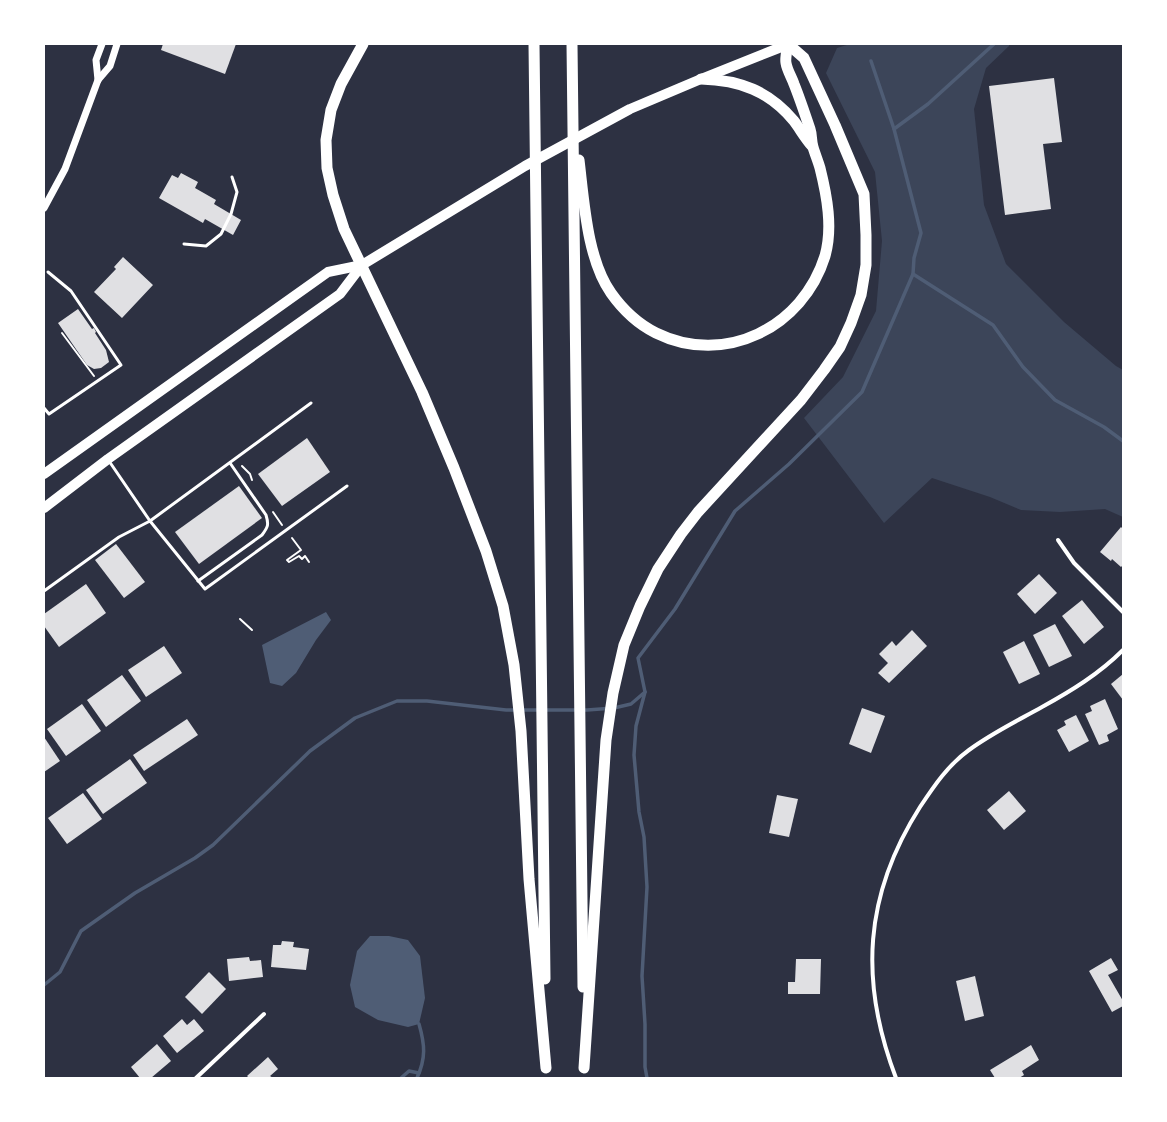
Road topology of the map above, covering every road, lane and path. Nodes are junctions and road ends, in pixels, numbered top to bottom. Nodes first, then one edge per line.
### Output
1 (102, 44) edge
2 (118, 44) edge
3 (363, 44) edge
4 (534, 44) edge
5 (572, 44) edge
6 (788, 44) edge
7 (701, 79) junction
8 (98, 80) junction
9 (572, 115) junction
10 (812, 146) junction
11 (232, 177) dead end
12 (44, 208) edge
13 (184, 244) dead end
14 (362, 265) junction
15 (48, 272) dead end
16 (62, 332) dead end
17 (95, 377) dead end
18 (311, 403) dead end
19 (44, 408) edge
20 (108, 459) junction
21 (230, 464) junction
22 (44, 474) edge
23 (347, 486) dead end
24 (44, 508) edge
25 (150, 521) junction
26 (292, 538) dead end
27 (1058, 540) dead end
28 (301, 550) junction
29 (305, 556) junction
30 (309, 562) dead end
31 (198, 581) junction
32 (44, 591) edge
33 (1123, 612) edge
34 (240, 619) dead end
35 (252, 630) dead end
36 (1123, 650) edge
37 (264, 1014) dead end
38 (546, 1073) edge
39 (584, 1073) edge
40 (196, 1078) edge
41 (896, 1078) edge

1 - 8 street
2 - 8 street
3 - 14 highway
4 - 38 highway
5 - 9 highway
6 - 7 main road
6 - 10 highway
6 - 39 highway
7 - 10 highway
7 - 14 main road
8 - 12 street
9 - 10 highway
9 - 39 highway
11 - 13 lane
14 - 20 main road
14 - 22 main road
14 - 38 highway
15 - 19 lane
16 - 17 path
18 - 21 lane
20 - 24 main road
20 - 25 lane
21 - 25 lane
21 - 31 lane
23 - 31 lane
25 - 31 lane
25 - 32 lane
26 - 28 path
27 - 33 street
28 - 29 path
28 - 29 path
29 - 30 path
34 - 35 path
36 - 41 street
37 - 40 street

